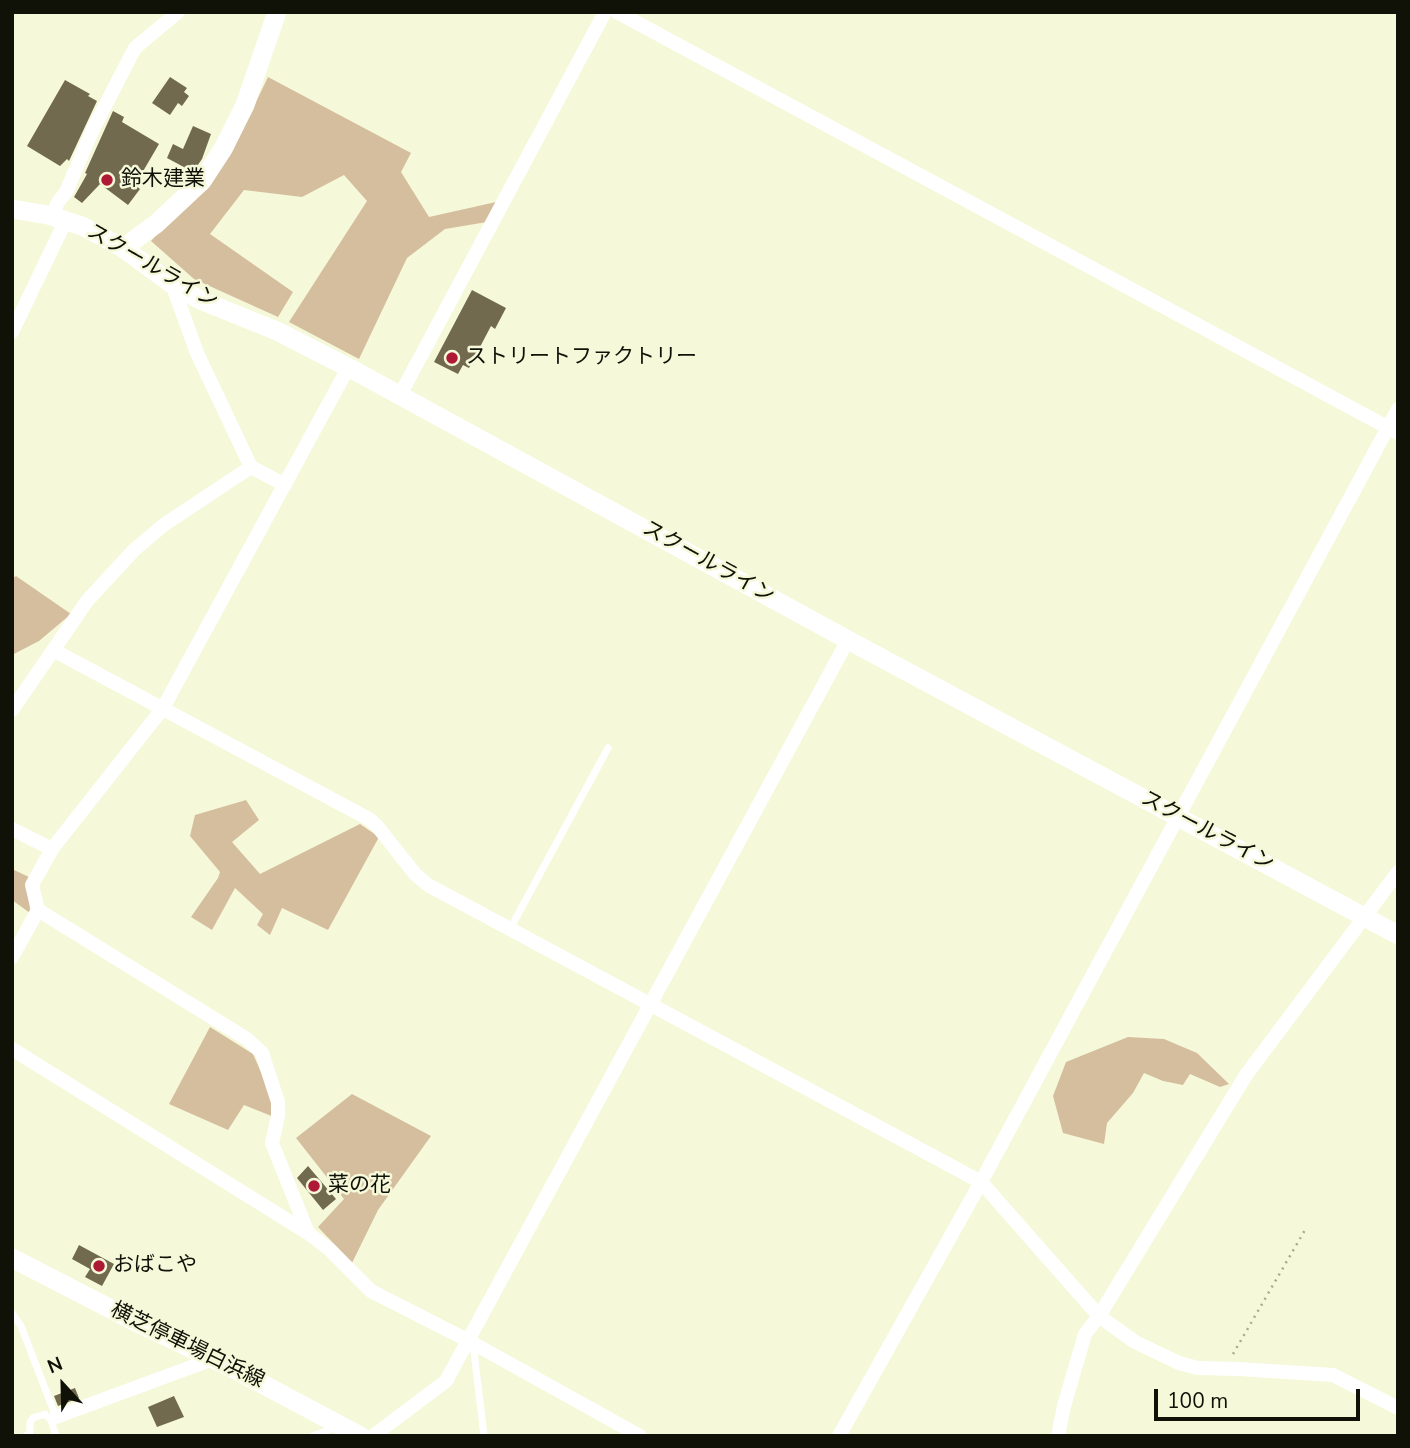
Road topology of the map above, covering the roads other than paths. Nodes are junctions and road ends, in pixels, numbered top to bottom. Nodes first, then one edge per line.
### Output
1 (178, 12) edge
2 (277, 12) edge
3 (605, 12) edge
4 (617, 12) edge
5 (12, 209) edge
6 (59, 218) junction
7 (123, 248) junction
8 (172, 284) junction
9 (12, 332) edge
10 (348, 368) junction
11 (400, 395) junction
12 (1398, 409) edge
13 (1393, 430) edge
14 (251, 467) junction
15 (285, 485) junction
16 (848, 640) junction
17 (53, 650) junction
18 (163, 708) junction
19 (12, 710) edge
20 (608, 748) dead end
21 (1178, 817) junction
22 (12, 829) edge
23 (52, 849) junction
24 (1398, 872) edge
25 (38, 911) junction
26 (1363, 916) junction
27 (510, 930) junction
28 (1398, 935) edge
29 (12, 957) edge
30 (649, 1004) junction
31 (12, 1049) edge
32 (981, 1182) junction
33 (308, 1233) junction
34 (12, 1258) edge
35 (12, 1313) edge
36 (1099, 1315) junction
37 (471, 1342) junction
38 (213, 1359) junction
39 (1398, 1408) edge
40 (54, 1419) junction
41 (342, 1424) junction
42 (26, 1436) edge
43 (56, 1436) edge
44 (313, 1436) edge
45 (360, 1436) edge
46 (373, 1436) edge
47 (484, 1436) edge
48 (640, 1436) edge
49 (839, 1436) edge
50 (1058, 1436) edge

1 - 6 street
2 - 7 street
3 - 11 street
4 - 13 street
5 - 6 street, スクールライン
6 - 7 street, スクールライン
6 - 9 street
7 - 8 street, スクールライン
8 - 10 street, スクールライン
8 - 14 street
10 - 11 street, スクールライン
10 - 15 street
11 - 16 street, スクールライン
12 - 13 street
13 - 21 street
14 - 15 street
14 - 17 street
15 - 18 street
16 - 21 street, スクールライン
16 - 30 street
17 - 18 street
17 - 19 street
18 - 23 street
18 - 27 street
20 - 27 lane
21 - 26 street, スクールライン
21 - 32 street
22 - 23 street
23 - 25 street
24 - 26 street
25 - 29 street
25 - 33 street
26 - 28 street, スクールライン
26 - 36 street
27 - 30 street
30 - 32 street
30 - 37 street
31 - 33 street
32 - 36 street
32 - 49 street
33 - 37 street
34 - 38 street, 横芝停車場白浜線
35 - 40 lane
36 - 39 street
36 - 50 street
37 - 46 street
37 - 47 lane
37 - 48 street
38 - 40 street
38 - 41 street, 横芝停車場白浜線
40 - 42 lane
40 - 43 lane
41 - 44 lane
41 - 45 street, 横芝停車場白浜線

